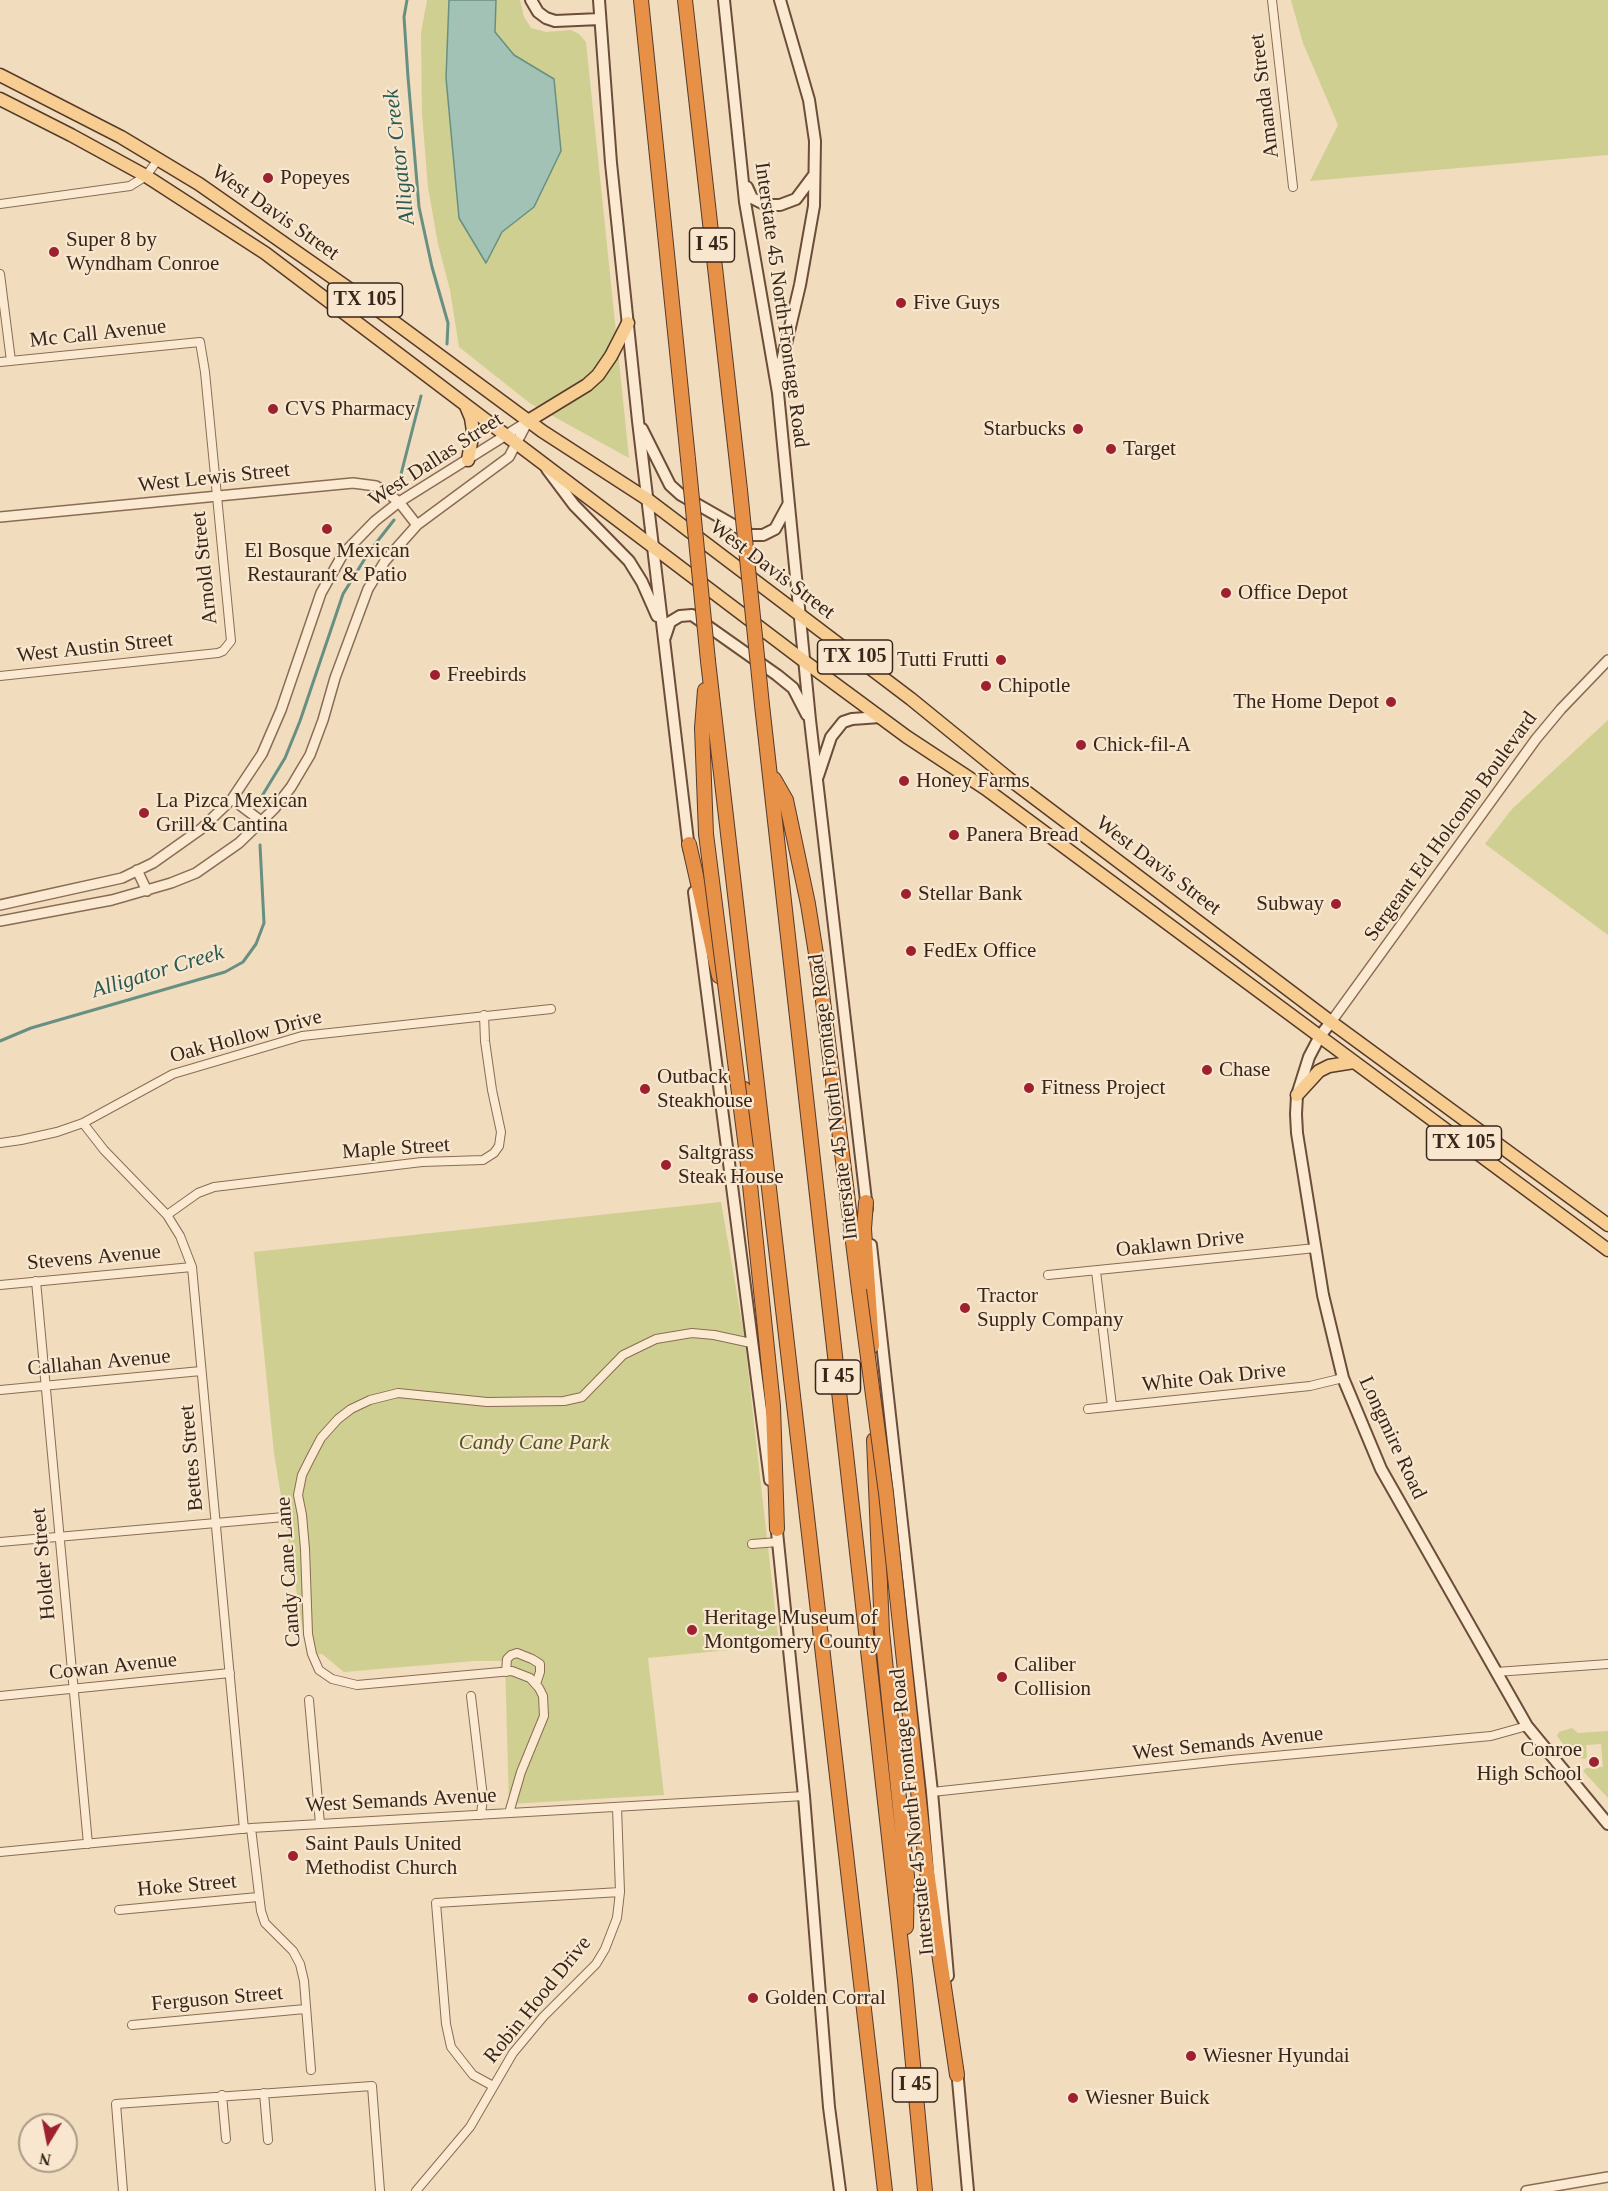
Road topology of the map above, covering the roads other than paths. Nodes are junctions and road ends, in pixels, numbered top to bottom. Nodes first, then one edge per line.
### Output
1 (531, 0) edge
2 (599, 0) edge
3 (641, 0) edge
4 (685, 0) edge
5 (724, 0) edge
6 (780, 0) edge
7 (1272, 0) edge
8 (600, 19) junction
9 (0, 75) edge
10 (0, 99) edge
11 (159, 158) junction
12 (814, 175) junction
13 (146, 176) junction
14 (742, 178) junction
15 (1293, 187) dead end
16 (0, 204) edge
17 (0, 274) edge
18 (355, 293) junction
19 (323, 296) junction
20 (628, 323) junction
21 (200, 342) joint
22 (11, 361) junction
23 (0, 362) edge
24 (778, 393) junction
25 (465, 404) junction
26 (528, 421) junction
27 (638, 421) junction
28 (506, 435) junction
29 (516, 443) junction
30 (468, 459) junction
31 (544, 464) junction
32 (216, 496) junction
33 (647, 500) junction
34 (399, 502) junction
35 (788, 505) junction
36 (0, 518) edge
37 (417, 525) junction
38 (652, 547) junction
39 (800, 615) junction
40 (661, 626) junction
41 (663, 642) junction
42 (227, 647) joint
43 (1608, 660) edge
44 (708, 661) junction
45 (804, 661) junction
46 (0, 676) edge
47 (880, 717) junction
48 (810, 720) junction
49 (770, 774) junction
50 (817, 779) junction
51 (232, 799) junction
52 (261, 821) junction
53 (689, 844) junction
54 (137, 870) junction
55 (147, 891) junction
56 (2, 904) edge
57 (3, 920) edge
58 (551, 1009) dead end
59 (484, 1015) junction
60 (1331, 1022) junction
61 (1320, 1036) junction
62 (1354, 1062) junction
63 (1297, 1095) junction
64 (83, 1123) junction
65 (0, 1143) edge
66 (866, 1202) junction
67 (167, 1215) junction
68 (1608, 1225) edge
69 (1316, 1248) junction
70 (1608, 1250) edge
71 (192, 1267) junction
72 (1096, 1271) junction
73 (1048, 1275) dead end
74 (36, 1281) junction
75 (0, 1285) edge
76 (784, 1309) junction
77 (751, 1343) junction
78 (201, 1371) junction
79 (1343, 1378) junction
80 (46, 1385) junction
81 (0, 1390) edge
82 (1112, 1406) junction
83 (1088, 1409) dead end
84 (284, 1516) dead end
85 (216, 1522) junction
86 (777, 1535) junction
87 (60, 1537) junction
88 (0, 1542) edge
89 (752, 1544) dead end
90 (1608, 1664) edge
91 (506, 1672) junction
92 (1496, 1672) junction
93 (230, 1673) junction
94 (536, 1684) junction
95 (73, 1689) junction
96 (0, 1696) edge
97 (471, 1696) dead end
98 (309, 1700) dead end
99 (1527, 1726) junction
100 (932, 1792) junction
101 (804, 1796) junction
102 (617, 1807) junction
103 (509, 1813) junction
104 (481, 1815) junction
105 (320, 1824) junction
106 (1608, 1824) edge
107 (248, 1828) junction
108 (88, 1844) junction
109 (0, 1852) edge
110 (621, 1892) junction
111 (258, 1897) junction
112 (119, 1910) dead end
113 (905, 1980) junction
114 (305, 2009) junction
115 (132, 2025) dead end
116 (311, 2070) dead end
117 (957, 2075) junction
118 (493, 2086) junction
119 (264, 2093) junction
120 (222, 2096) junction
121 (226, 2139) dead end
122 (268, 2140) dead end
123 (1608, 2177) edge
124 (123, 2191) edge
125 (380, 2191) edge
126 (416, 2191) edge
127 (840, 2191) edge
128 (885, 2191) edge
129 (925, 2191) edge
130 (968, 2191) edge
131 (1526, 2191) edge

1 - 8 main road
2 - 8 main road
3 - 44 highway, I 45, bridge
4 - 49 highway, I 45, bridge
5 - 14 main road, Interstate 45 North Frontage Road
6 - 12 main road
7 - 15 street, Amanda Street
8 - 20 main road
9 - 11 main road, West Davis Street / TX 105
10 - 13 main road, West Davis Street / TX 105
11 - 13 street
11 - 18 main road, West Davis Street / TX 105
12 - 14 main road
12 - 24 main road
13 - 16 street
13 - 19 main road, West Davis Street / TX 105
14 - 24 main road, Interstate 45 North Frontage Road
17 - 22 street
18 - 19 main road
18 - 26 main road, West Davis Street / TX 105
19 - 25 main road, West Davis Street / TX 105
20 - 26 main road
20 - 27 main road
21 - 22 street, Mc Call Avenue
21 - 32 street, Arnold Street
22 - 23 street, Mc Call Avenue
24 - 35 main road, Interstate 45 North Frontage Road
25 - 28 main road, West Davis Street / TX 105
25 - 30 main road
26 - 28 street, West Dallas Street
26 - 29 street, West Dallas Street
26 - 33 main road, West Davis Street / TX 105
27 - 33 main road
27 - 35 main road
28 - 29 main road, West Davis Street / TX 105
28 - 30 street, West Dallas Street
29 - 31 main road, West Davis Street / TX 105
29 - 37 street, West Dallas Street
30 - 34 street, West Dallas Street
31 - 38 main road, West Davis Street / TX 105
31 - 40 main road
32 - 34 street, West Lewis Street
32 - 36 street, West Lewis Street
32 - 42 street, Arnold Street
33 - 38 main road
33 - 39 main road, West Davis Street / TX 105
34 - 37 street, West Lewis Street
34 - 51 street, West Dallas Street
35 - 39 main road, Interstate 45 North Frontage Road
37 - 52 street, West Dallas Street
38 - 40 main road
38 - 45 main road, West Davis Street / TX 105
39 - 45 main road, Interstate 45 North Frontage Road
39 - 60 main road, West Davis Street / TX 105
40 - 41 main road
41 - 48 main road
41 - 53 main road
42 - 46 street, West Austin Street
43 - 60 street, Sergeant Ed Holcomb Boulevard
44 - 76 highway, I 45
44 - 86 highway, bridge
45 - 47 main road, West Davis Street / TX 105
45 - 48 main road, Interstate 45 North Frontage Road
47 - 50 main road
47 - 61 main road, West Davis Street / TX 105
48 - 50 main road, Interstate 45 North Frontage Road
49 - 113 highway, I 45
49 - 117 highway, bridge
50 - 66 main road, Interstate 45 North Frontage Road
51 - 52 street
51 - 54 street, West Dallas Street
52 - 55 street, West Dallas Street
53 - 76 highway
53 - 77 main road
54 - 55 street
54 - 56 street, West Dallas Street
55 - 57 street, West Dallas Street
56 - 57 street
58 - 59 street, Oak Hollow Drive
59 - 64 street, Oak Hollow Drive
59 - 67 street, Maple Street
60 - 61 main road, Longmire Road
60 - 68 main road, West Davis Street / TX 105
61 - 62 main road, West Davis Street / TX 105
61 - 63 main road, Longmire Road
62 - 63 main road
62 - 70 main road, West Davis Street / TX 105
63 - 69 main road, Longmire Road
64 - 65 street, Oak Hollow Drive
64 - 67 street, Bettes Street
66 - 100 main road, Interstate 45 North Frontage Road
66 - 113 highway
67 - 71 street, Bettes Street
69 - 72 street, Oaklawn Drive
69 - 79 main road, Longmire Road
71 - 74 street, Stevens Avenue
71 - 78 street, Bettes Street
72 - 73 street, Oaklawn Drive
72 - 82 street
74 - 75 street, Stevens Avenue
74 - 80 street, Holder Street
76 - 128 highway, I 45
77 - 86 main road
77 - 91 street, Candy Cane Lane
78 - 80 street, Callahan Avenue
78 - 85 street, Bettes Street
79 - 82 street, White Oak Drive
79 - 92 main road, Longmire Road
80 - 81 street, Callahan Avenue
80 - 87 street, Holder Street
82 - 83 street, White Oak Drive
84 - 85 street
85 - 87 street
85 - 93 street, Bettes Street
86 - 89 street
86 - 101 main road
87 - 88 street
87 - 95 street, Holder Street
90 - 92 street
91 - 94 street, Candy Cane Lane
91 - 94 street
92 - 99 main road, Longmire Road
93 - 95 street, Cowan Avenue
93 - 107 street, Bettes Street
94 - 103 street
95 - 96 street, Cowan Avenue
95 - 108 street, Holder Street
97 - 104 street
98 - 105 street
99 - 100 street, West Semands Avenue
99 - 106 main road, Longmire Road
100 - 117 main road, Interstate 45 North Frontage Road
101 - 102 street, West Semands Avenue
101 - 127 main road
102 - 103 street, West Semands Avenue
102 - 110 street, Robin Hood Drive
103 - 104 street, West Semands Avenue
104 - 105 street, West Semands Avenue
105 - 107 street, West Semands Avenue
107 - 108 street, West Semands Avenue
107 - 111 street, Bettes Street
108 - 109 street, West Semands Avenue
110 - 118 street, Robin Hood Drive
110 - 118 street
111 - 112 street, Hoke Street
111 - 114 street, Bettes Street
113 - 129 highway, I 45
114 - 115 street, Ferguson Street
114 - 116 street, Bettes Street
117 - 130 main road, Interstate 45 North Frontage Road
118 - 126 street, Robin Hood Drive
119 - 120 street
119 - 122 street
119 - 125 street
120 - 121 street
120 - 124 street
123 - 131 street

